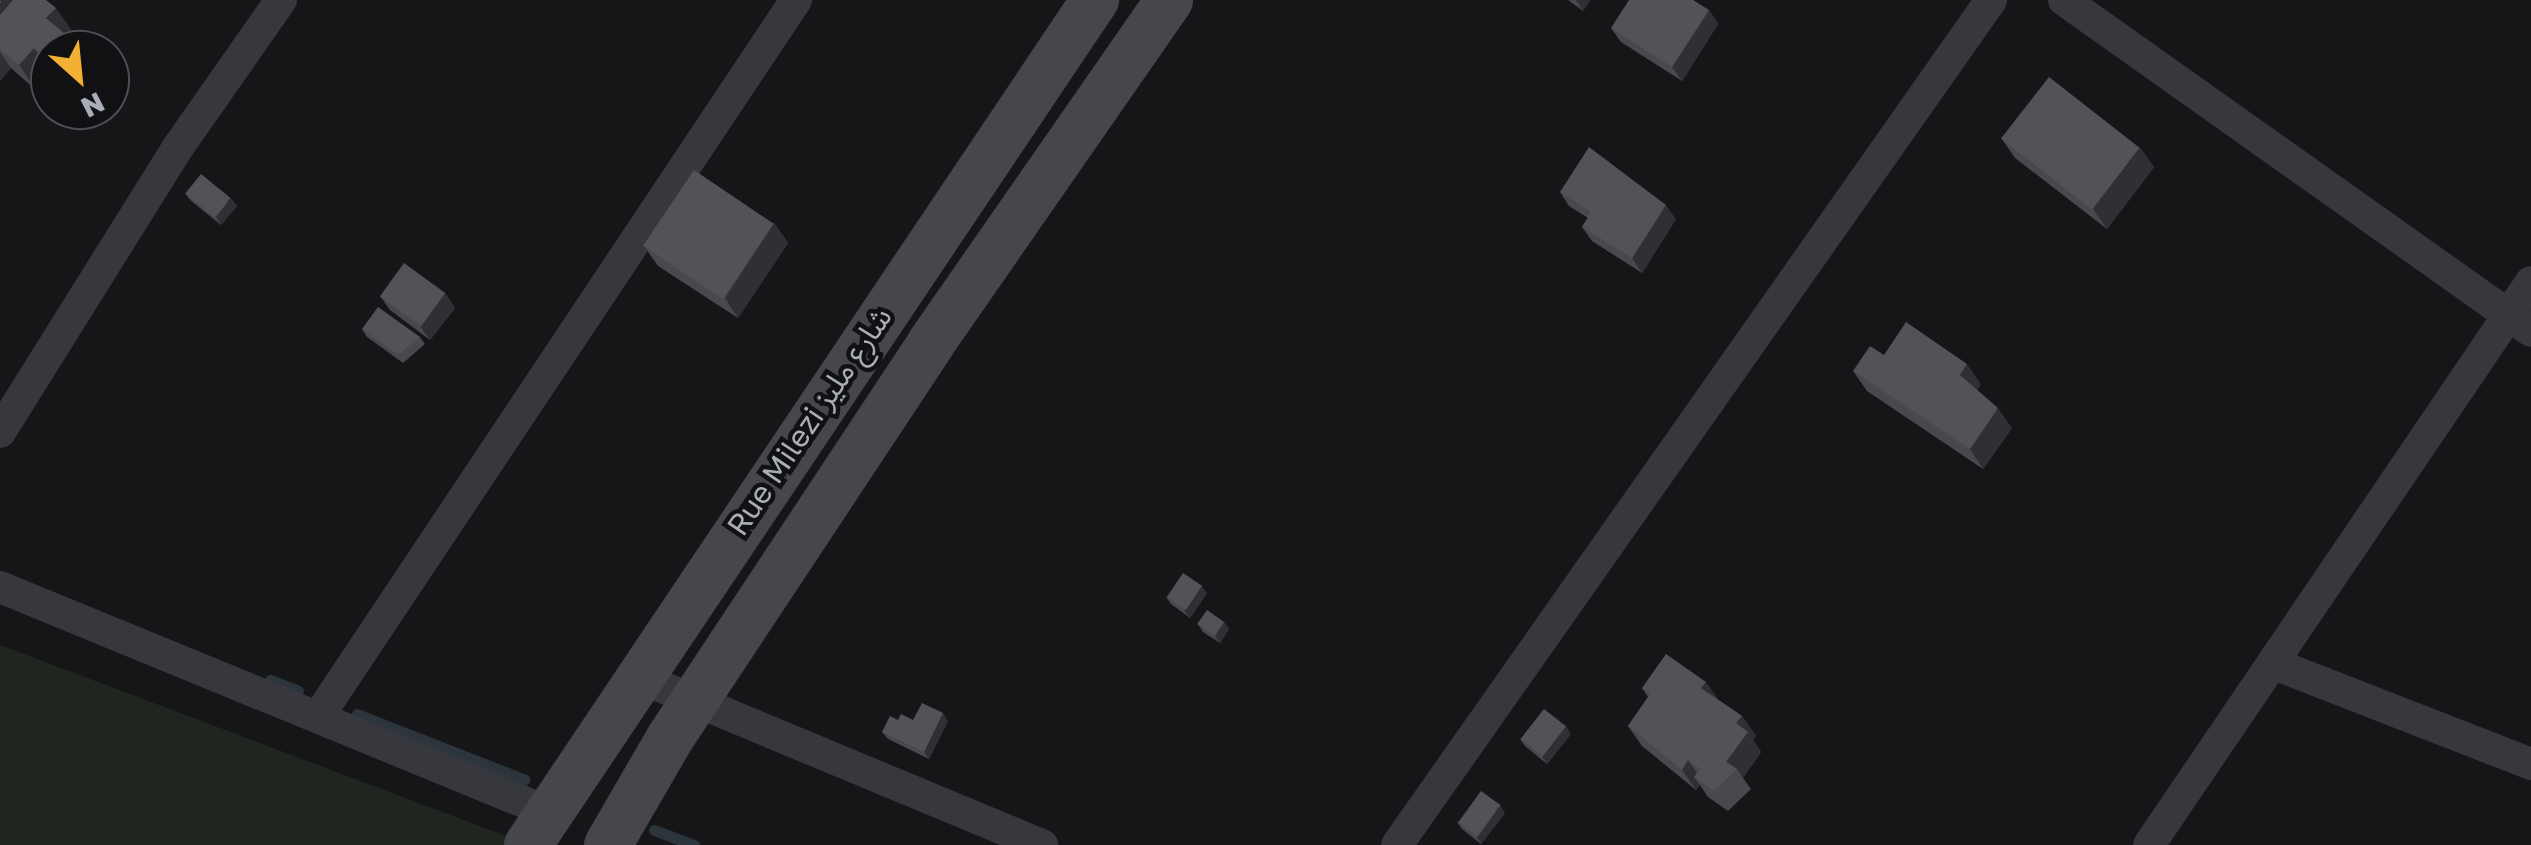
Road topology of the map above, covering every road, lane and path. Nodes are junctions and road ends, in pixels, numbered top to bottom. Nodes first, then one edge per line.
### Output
1 (280, 0) edge
2 (796, 0) edge
3 (1095, 0) edge
4 (1169, 0) edge
5 (1991, 0) edge
6 (2064, 0) edge
7 (2531, 282) edge
8 (2520, 323) edge
9 (0, 432) edge
10 (0, 586) edge
11 (2277, 665) junction
12 (638, 676) junction
13 (694, 702) junction
14 (318, 717) junction
15 (2531, 764) edge
16 (538, 828) edge
17 (608, 845) edge
18 (1042, 845) edge
19 (1397, 845) edge
20 (2149, 845) edge

1 - 9 street
2 - 14 street
3 - 12 street, Rue Milezi شارع مليز
4 - 13 street, Rue Milezi شارع مليز
5 - 19 street
6 - 8 street
7 - 8 street
8 - 11 street
10 - 14 street
11 - 15 street
11 - 20 street
12 - 13 street
12 - 16 street, Rue Milezi شارع مليز
13 - 17 street, Rue Milezi شارع مليز
13 - 18 street
14 - 16 street

